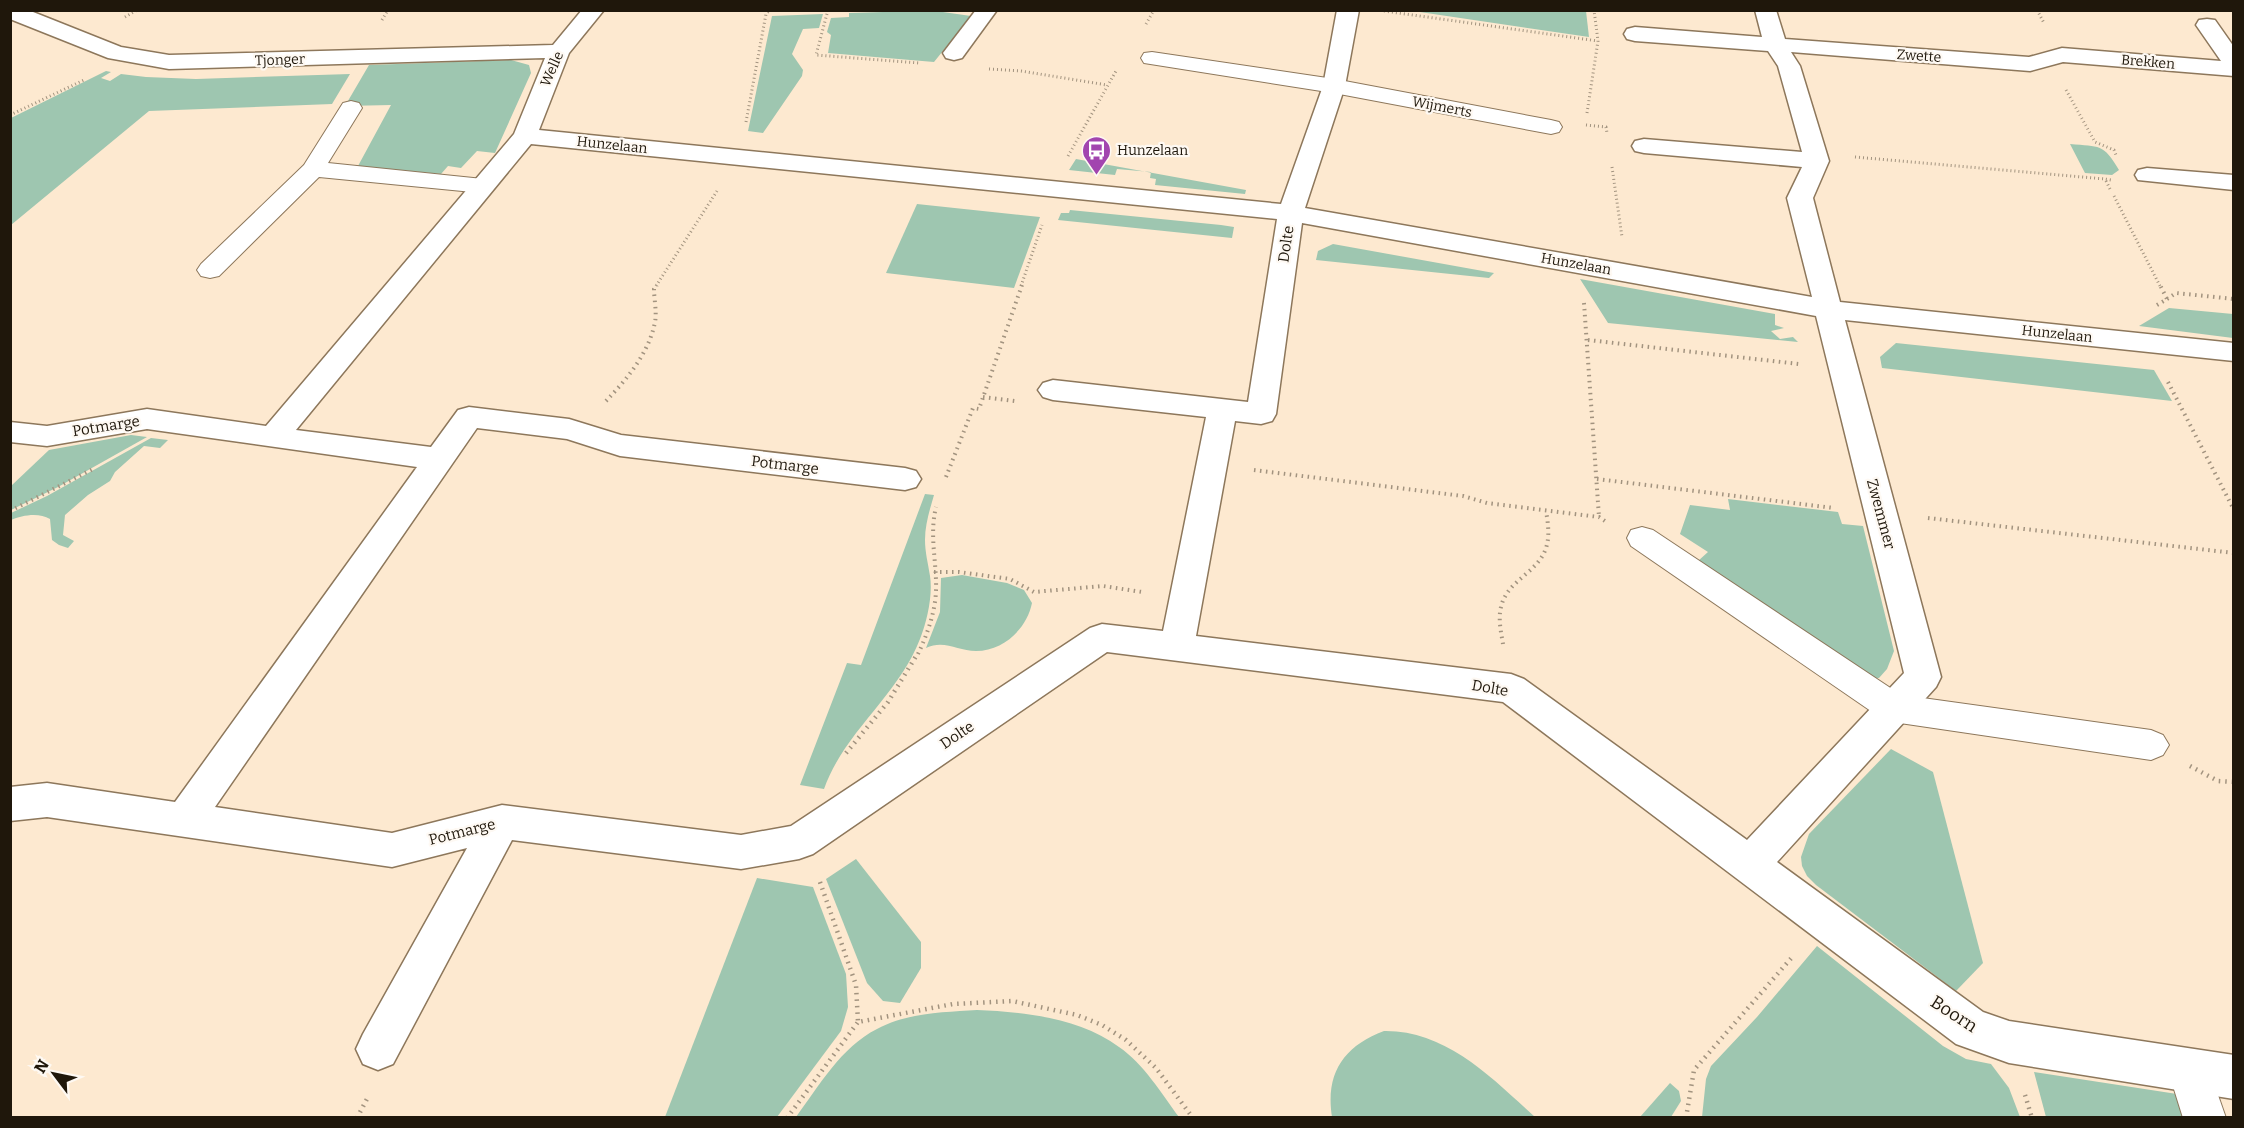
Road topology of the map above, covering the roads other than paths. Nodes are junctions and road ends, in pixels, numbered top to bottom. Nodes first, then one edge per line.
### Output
1 (594, 10) edge
2 (987, 10) edge
3 (1348, 10) edge
4 (1765, 10) edge
5 (10, 11) edge
6 (2207, 25) dead end
7 (1635, 34) dead end
8 (1776, 46) junction
9 (559, 51) junction
10 (954, 52) dead end
11 (2055, 57) joint
12 (1152, 58) dead end
13 (2234, 64) edge
14 (2234, 69) edge
15 (1334, 86) junction
16 (351, 108) dead end
17 (1551, 127) dead end
18 (525, 136) junction
19 (1644, 146) dead end
20 (1816, 157) junction
21 (313, 168) junction
22 (2147, 175) dead end
23 (2234, 183) edge
24 (483, 186) junction
25 (1291, 213) junction
26 (210, 270) dead end
27 (1828, 309) junction
28 (2234, 352) edge
29 (1053, 390) dead end
30 (1222, 410) junction
31 (10, 432) edge
32 (273, 438) junction
33 (439, 459) junction
34 (905, 479) road end
35 (1642, 538) road end
36 (1177, 646) junction
37 (1893, 708) junction
38 (2151, 746) dead end
39 (10, 804) edge
40 (186, 819) junction
41 (502, 822) junction
42 (741, 852) joint
43 (1749, 865) junction
44 (378, 1049) dead end
45 (2189, 1070) junction
46 (2234, 1077) edge
47 (2205, 1118) edge

1 - 9 street, Welle
2 - 10 street
3 - 15 street
4 - 8 street
5 - 9 street, Tjonger
6 - 13 street
7 - 8 street, Zwette
8 - 11 street, Zwette
8 - 20 street
9 - 18 street, Welle
11 - 14 street, Brekken
12 - 15 lane, Wijmerts
15 - 17 lane, Wijmerts
15 - 25 street
16 - 21 lane
18 - 24 street
18 - 25 street, Hunzelaan
19 - 20 street
20 - 27 street
21 - 24 lane
21 - 26 lane
22 - 23 street
24 - 32 street
25 - 27 street, Hunzelaan
25 - 30 street, Dolte
27 - 28 street, Hunzelaan
27 - 37 street, Zwemmer
29 - 30 street, Dolte
30 - 36 street
31 - 32 street, Potmarge
32 - 33 street, Potmarge
33 - 34 street, Potmarge
33 - 40 street, Potmarge
35 - 37 lane
36 - 42 street, Dolte
36 - 43 street, Dolte
37 - 38 lane
37 - 43 street, Zwemmer
39 - 40 street, Potmarge
40 - 41 street, Potmarge
41 - 42 street, Potmarge
41 - 44 street
43 - 45 street, Boorn
45 - 46 street, Boorn
45 - 47 lane

